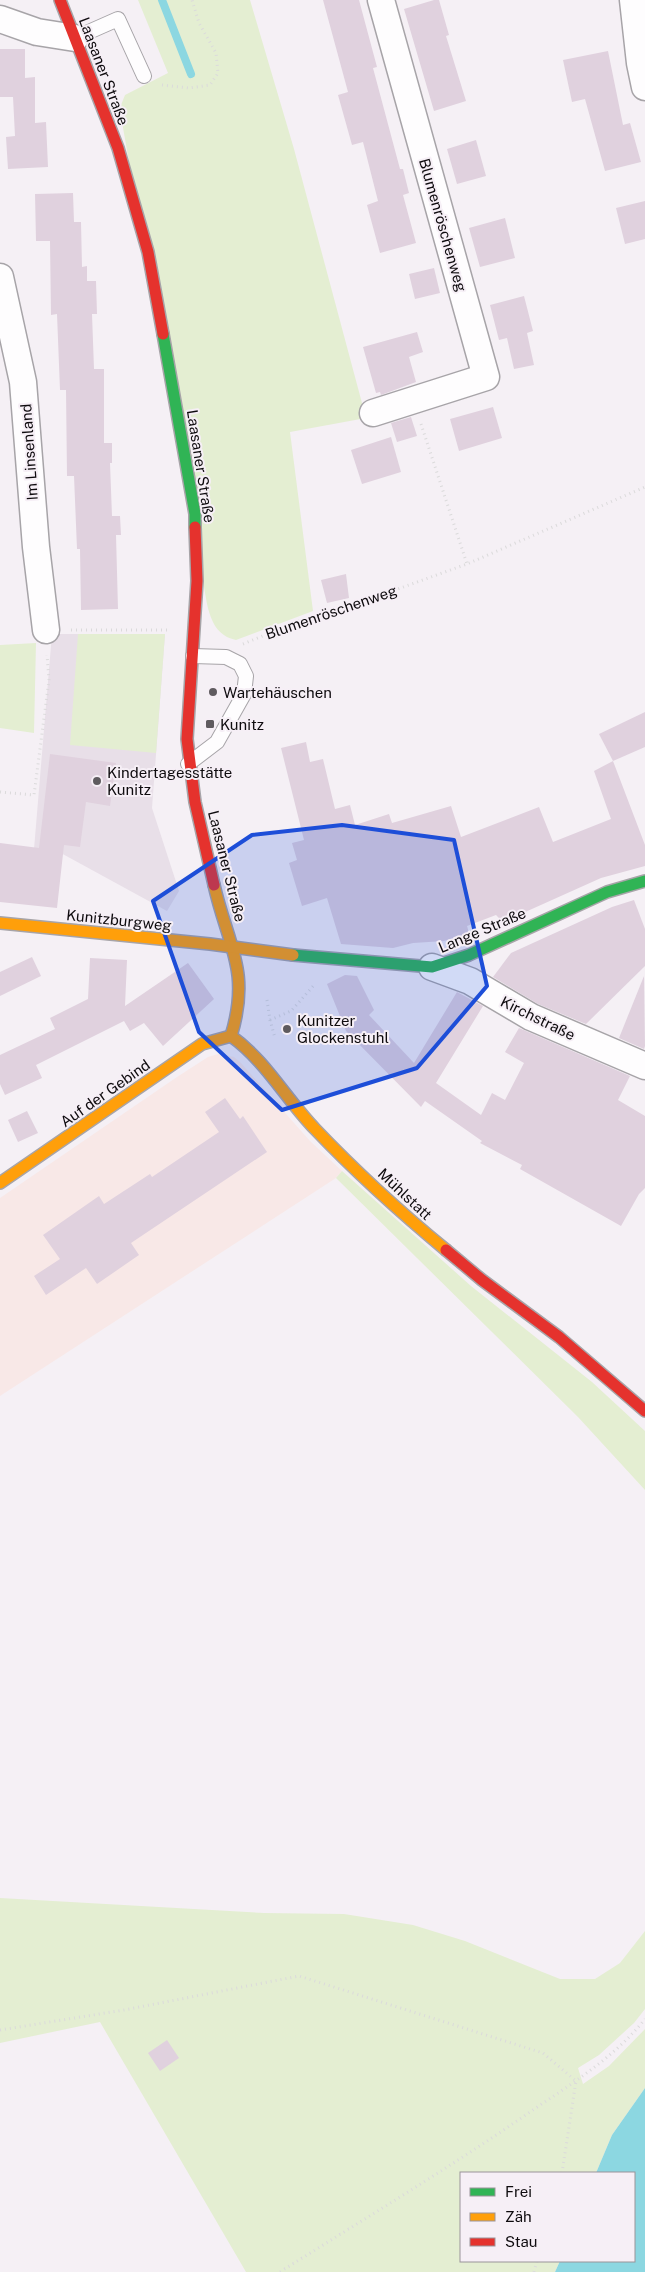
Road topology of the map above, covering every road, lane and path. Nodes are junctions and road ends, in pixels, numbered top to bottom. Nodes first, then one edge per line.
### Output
1 (60, 0) edge
2 (192, 0) edge
3 (381, 0) edge
4 (633, 0) edge
5 (0, 19) edge
6 (75, 38) junction
7 (144, 76) joint
8 (645, 87) edge
9 (0, 277) edge
10 (414, 401) junction
11 (373, 413) dead end
12 (645, 486) edge
13 (467, 564) junction
14 (46, 630) junction
15 (168, 630) dead end
16 (192, 656) junction
17 (226, 657) junction
18 (188, 764) junction
19 (0, 792) edge
20 (645, 881) edge
21 (0, 923) edge
22 (234, 949) junction
23 (333, 958) junction
24 (432, 967) junction
25 (270, 1020) dead end
26 (231, 1036) junction
27 (645, 1066) edge
28 (0, 1183) edge
29 (645, 1412) edge
30 (645, 2019) edge
31 (0, 2030) edge
32 (576, 2081) junction
33 (562, 2172) edge
34 (280, 2272) edge

1 - 6 street, Laasaner Straße
2 - 7 path
3 - 10 street, Blumenröschenweg
4 - 8 street
5 - 6 street
6 - 7 lane
6 - 16 street, Laasaner Straße
9 - 14 street, Im Linsenland
10 - 11 street, Blumenröschenweg
10 - 13 path
12 - 13 path, Blumenröschenweg
13 - 17 path, Blumenröschenweg
14 - 15 path
14 - 19 path
16 - 17 lane
16 - 18 street, Laasaner Straße
17 - 18 lane
18 - 22 street, Laasaner Straße
20 - 24 street, Lange Straße
21 - 22 street, Kunitzburgweg
22 - 23 street, Lange Straße
22 - 26 street
23 - 24 street, Lange Straße
23 - 25 path
24 - 27 street, Kirchstraße
26 - 28 street, Auf der Gebind
26 - 29 street, Mühlstatt
30 - 32 path
31 - 32 path
32 - 33 path
32 - 34 path

